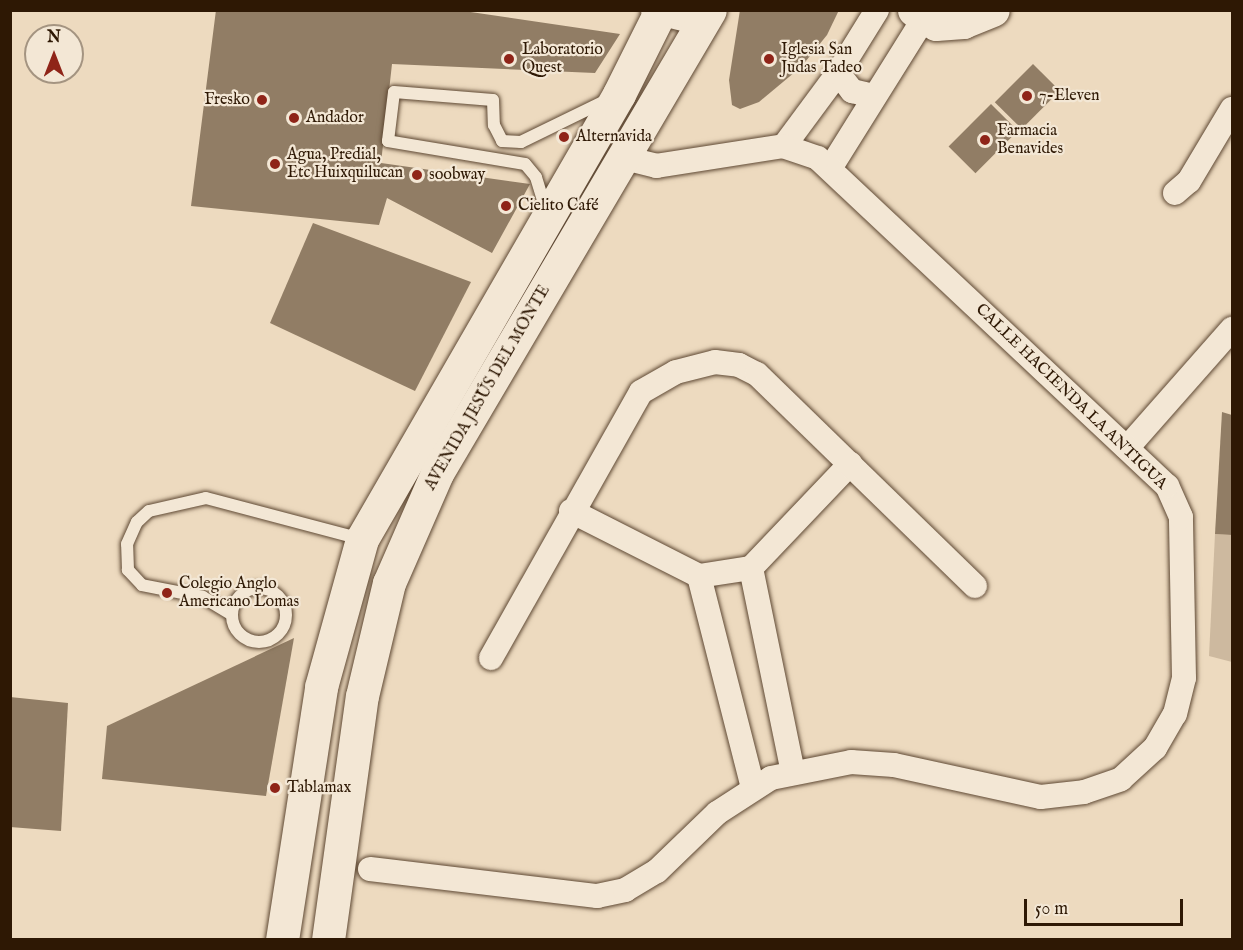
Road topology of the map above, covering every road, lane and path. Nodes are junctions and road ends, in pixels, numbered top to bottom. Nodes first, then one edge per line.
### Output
1 (655, 10) edge
2 (877, 10) edge
3 (993, 10) edge
4 (661, 11) edge
5 (922, 13) edge
6 (707, 16) edge
7 (838, 74) junction
8 (619, 94) junction
9 (874, 96) junction
10 (1233, 109) edge
11 (784, 146) junction
12 (621, 157) junction
13 (831, 168) junction
14 (1175, 193) dead end
15 (548, 216) junction
16 (1233, 329) edge
17 (1127, 448) junction
18 (850, 464) junction
19 (571, 511) junction
20 (362, 539) junction
21 (751, 568) junction
22 (699, 576) junction
23 (975, 586) dead end
24 (231, 614) junction
25 (491, 658) dead end
26 (793, 772) junction
27 (753, 788) junction
28 (370, 869) dead end
29 (282, 939) edge
30 (328, 939) edge

1 - 4 street
2 - 7 street
3 - 5 main road
4 - 6 street
4 - 8 main road
5 - 9 street
6 - 12 main road, AVENIDA JESÚS DEL MONTE
7 - 9 street
7 - 11 street
8 - 15 main road
8 - 15 lane
9 - 13 street
10 - 14 street
11 - 12 street
11 - 13 street, CALLE HACIENDA LA ANTIGUA
12 - 30 main road, AVENIDA JESÚS DEL MONTE
13 - 17 street, CALLE HACIENDA LA ANTIGUA
15 - 20 main road
16 - 17 street
17 - 26 street, CALLE HACIENDA LA ANTIGUA
18 - 19 street
18 - 21 street
18 - 23 street
19 - 22 street
19 - 25 street
20 - 24 lane
20 - 29 main road
21 - 22 street
21 - 26 street
22 - 27 street
24 - 24 lane
26 - 27 street, CALLE HACIENDA LA ANTIGUA
27 - 28 street, CALLE HACIENDA LA ANTIGUA

